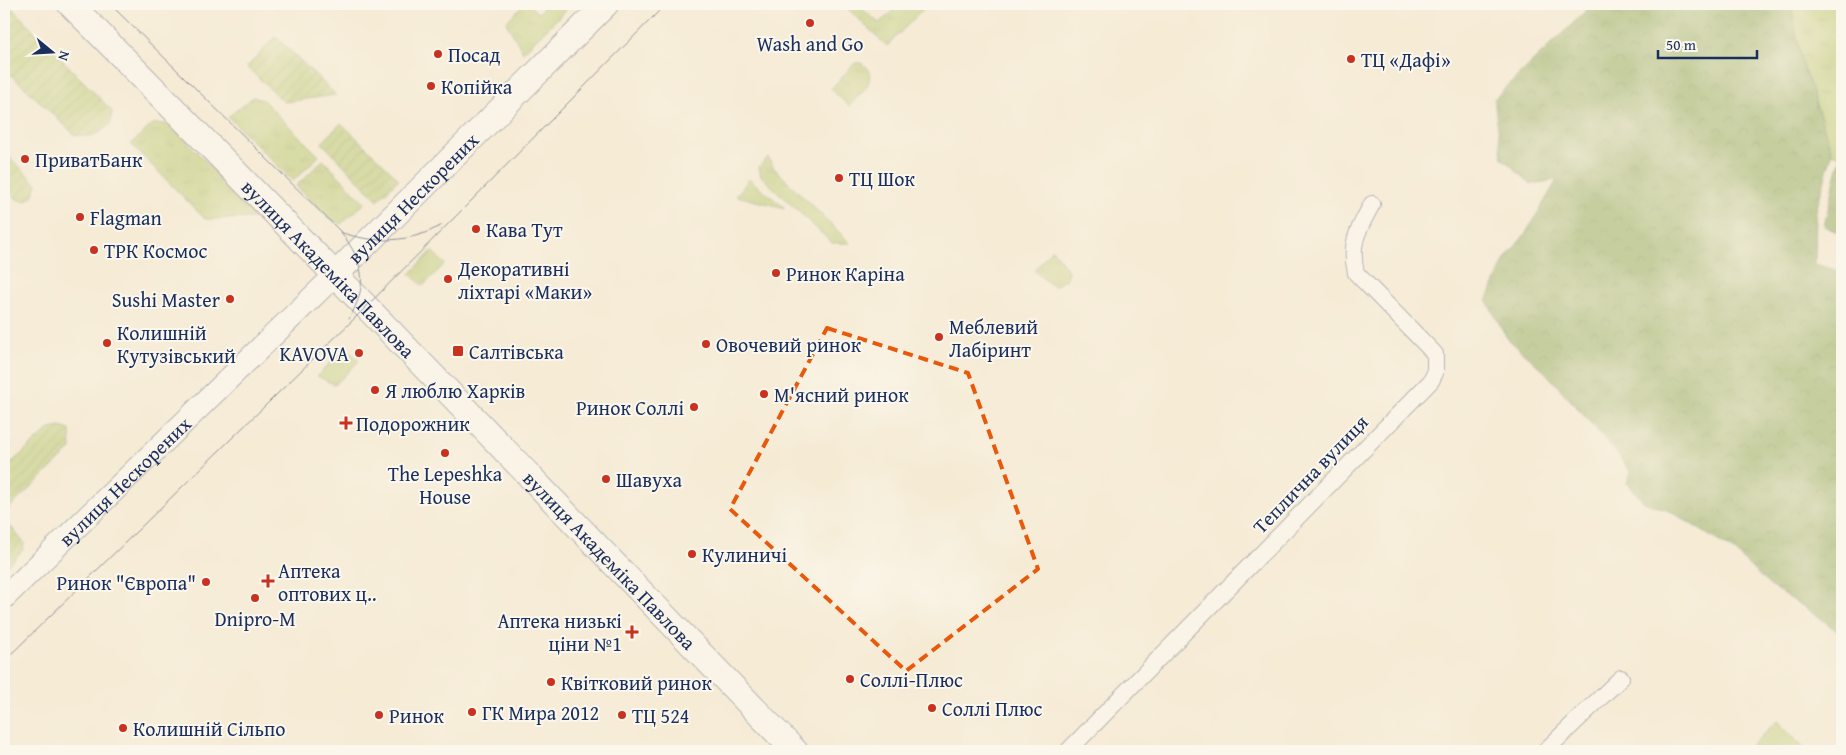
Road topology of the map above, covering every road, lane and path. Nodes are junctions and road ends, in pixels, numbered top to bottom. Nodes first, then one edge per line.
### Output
1 (70, 4) edge
2 (606, 4) edge
3 (1372, 204) dead end
4 (334, 276) junction
5 (4, 598) edge
6 (1621, 678) dead end
7 (795, 751) edge
8 (1068, 751) edge
9 (1545, 751) edge

1 - 4 main road, вулиця Академіка Павлова
2 - 4 main road, вулиця Нескорених
3 - 8 street, Теплична вулиця
4 - 5 main road, вулиця Нескорених
4 - 7 main road, вулиця Академіка Павлова
6 - 9 street

